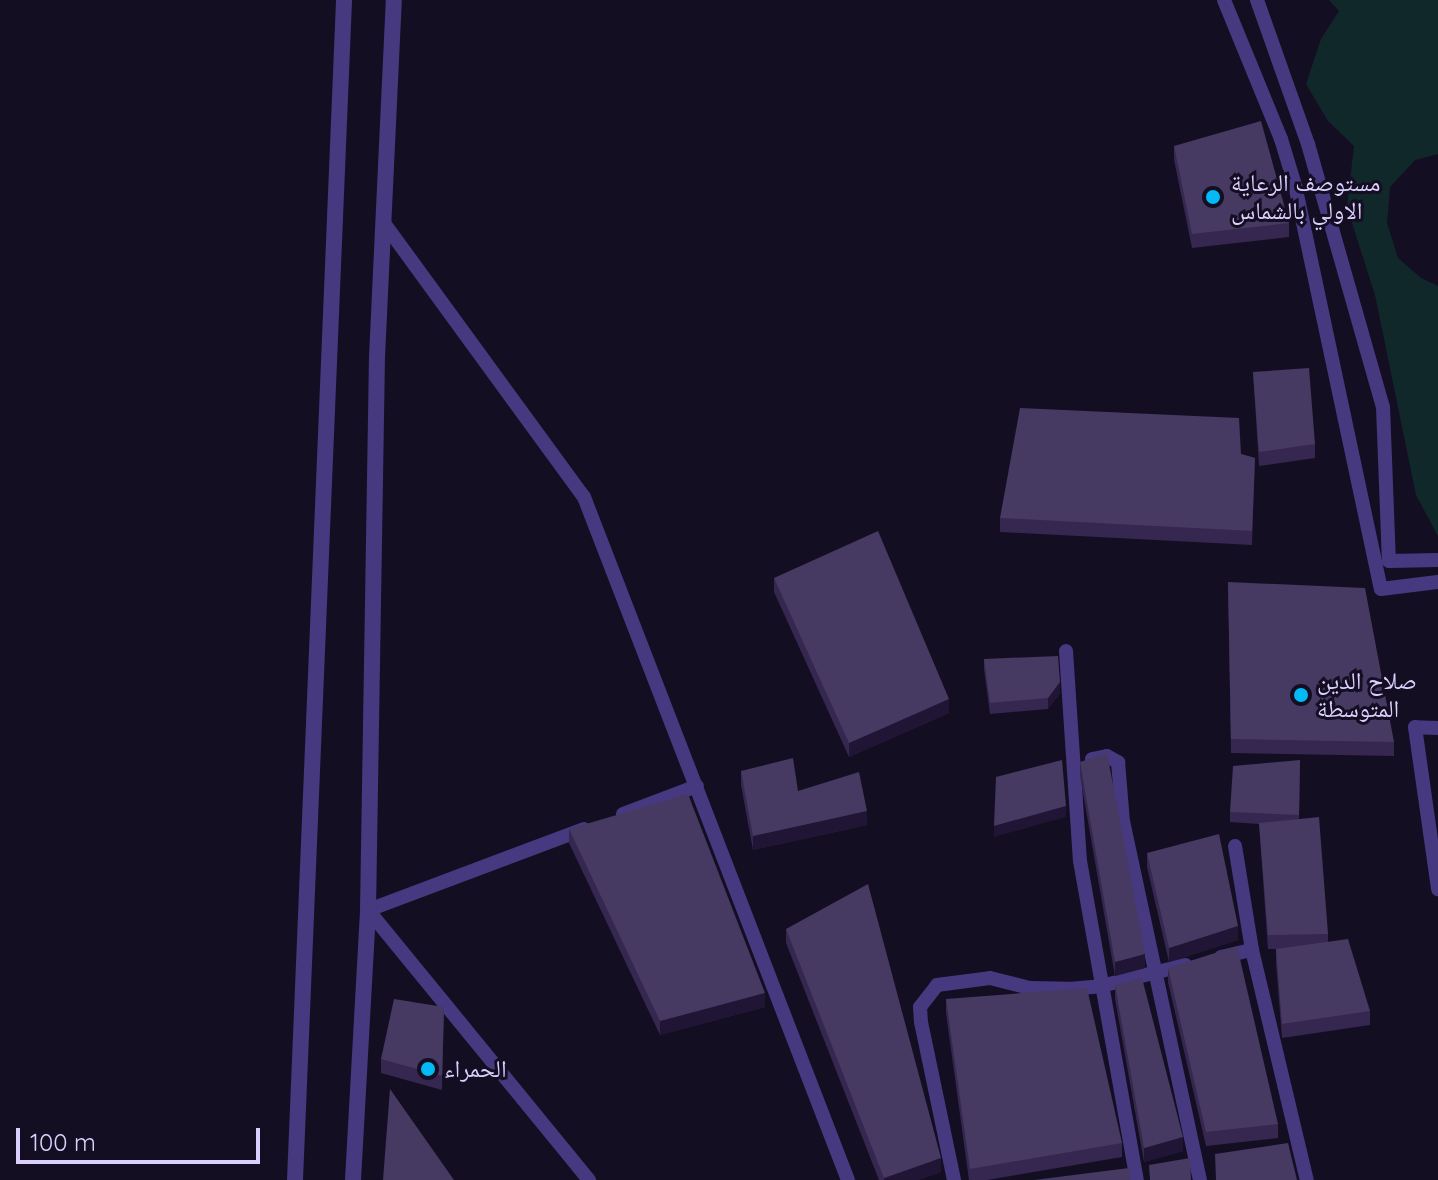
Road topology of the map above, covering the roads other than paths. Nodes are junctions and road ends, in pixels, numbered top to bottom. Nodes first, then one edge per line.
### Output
1 (344, 0) edge
2 (394, 0) edge
3 (1224, 0) edge
4 (1257, 0) edge
5 (384, 223) junction
6 (1438, 560) edge
7 (1438, 582) edge
8 (1066, 651) dead end
9 (1438, 728) edge
10 (1072, 764) junction
11 (697, 786) junction
12 (607, 820) edge
13 (592, 826) edge
14 (1235, 846) dead end
15 (1438, 889) edge
16 (368, 910) junction
17 (1252, 950) junction
18 (1156, 972) junction
19 (1101, 986) junction
20 (1205, 1159) junction
21 (1182, 1162) edge
22 (1151, 1167) edge
23 (1131, 1174) edge
24 (295, 1180) edge
25 (353, 1180) edge
26 (589, 1180) edge
27 (848, 1180) edge
28 (954, 1180) edge
29 (1200, 1180) edge
30 (1307, 1180) edge

1 - 24 street
2 - 5 street
3 - 7 street
4 - 6 street
5 - 11 street
5 - 16 street
8 - 10 street
9 - 15 street
10 - 18 street
10 - 19 street
11 - 12 street
11 - 27 street
13 - 16 street
14 - 17 street
16 - 25 street
16 - 26 street
17 - 18 street
17 - 30 street
18 - 19 street
18 - 20 street
19 - 23 street
19 - 28 street
20 - 21 street
20 - 29 street
22 - 23 street

